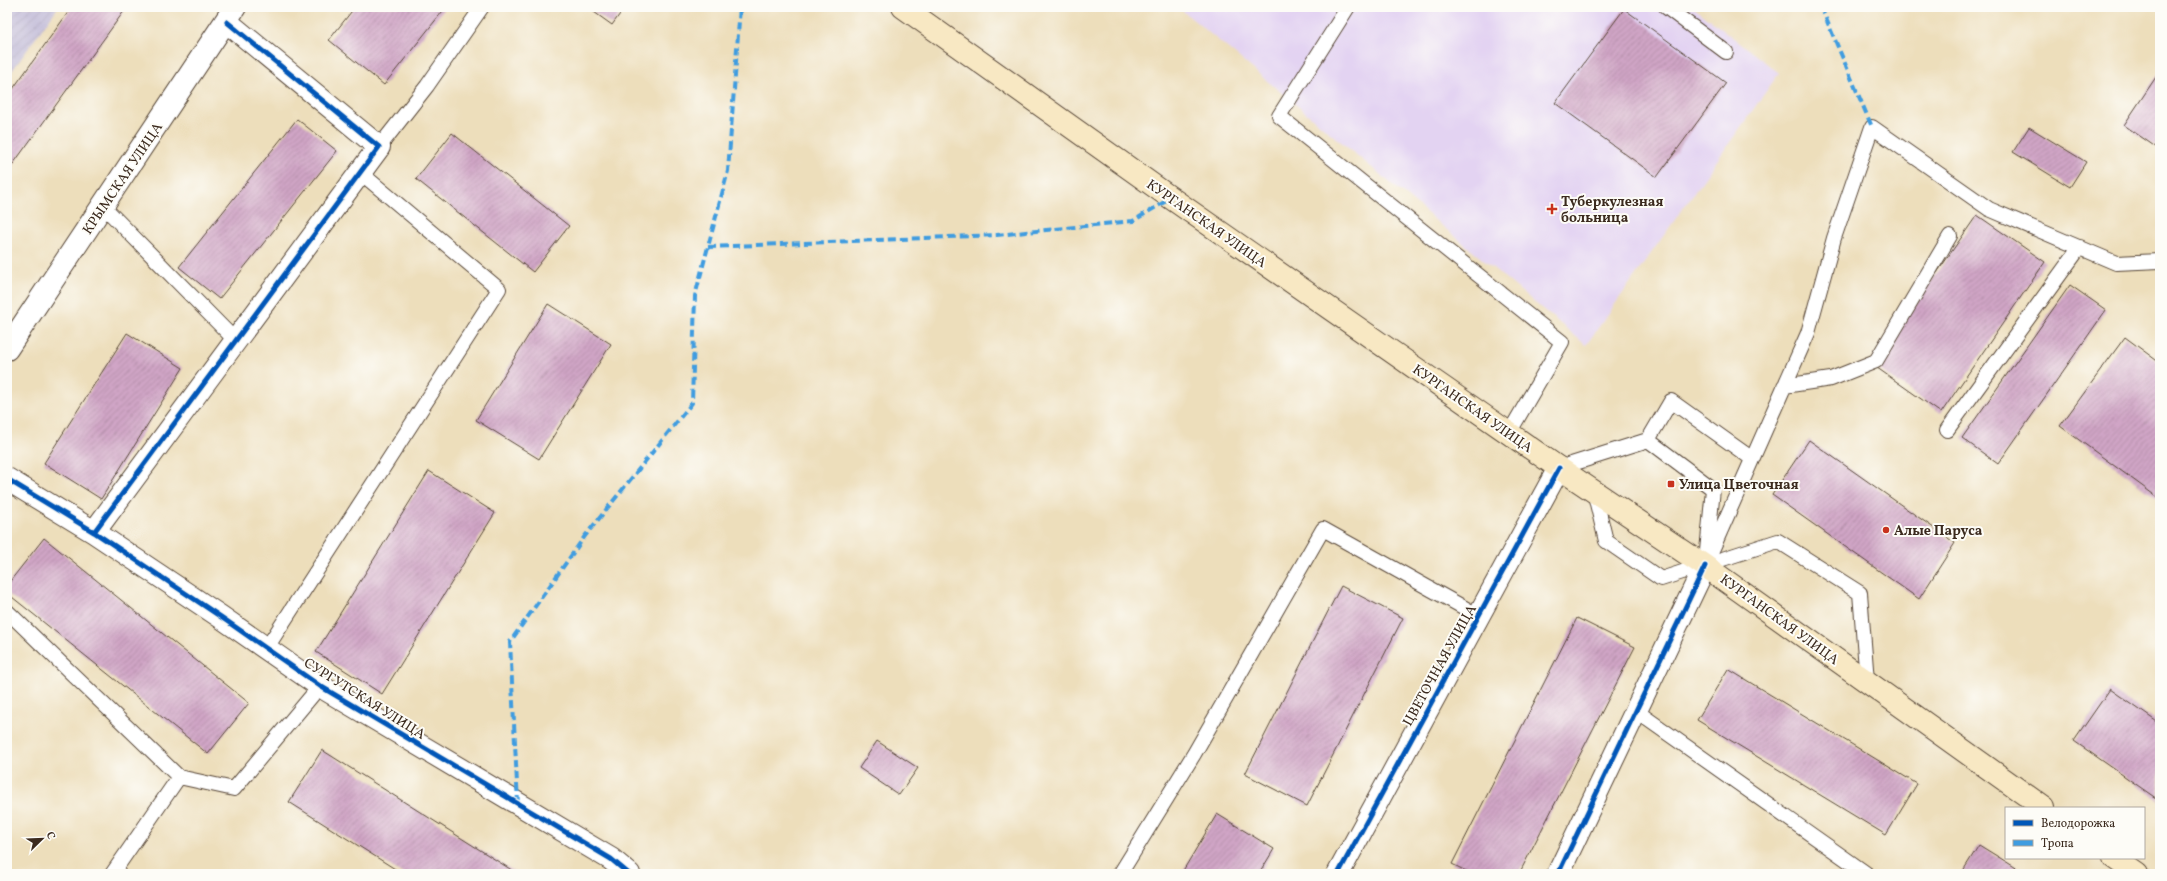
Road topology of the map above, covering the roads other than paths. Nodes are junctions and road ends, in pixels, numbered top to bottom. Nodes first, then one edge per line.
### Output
1 (482, 7) edge
2 (903, 7) edge
3 (1348, 7) edge
4 (1666, 7) edge
5 (231, 14) edge
6 (1726, 52) dead end
7 (379, 146) junction
8 (361, 173) junction
9 (103, 206) junction
10 (1950, 236) dead end
11 (2080, 247) junction
12 (2160, 261) edge
13 (236, 342) junction
14 (7, 349) edge
15 (1784, 386) junction
16 (1947, 430) dead end
17 (1509, 433) junction
18 (1648, 440) junction
19 (1751, 458) junction
20 (1559, 468) junction
21 (7, 479) edge
22 (1594, 491) junction
23 (94, 532) junction
24 (1705, 566) junction
25 (7, 611) edge
26 (1479, 616) junction
27 (266, 649) junction
28 (1867, 681) junction
29 (320, 686) junction
30 (1636, 711) junction
31 (179, 777) junction
32 (2043, 807) edge
33 (2115, 859) edge
34 (112, 874) edge
35 (629, 874) edge
36 (1120, 874) edge
37 (1338, 874) edge
38 (1558, 874) edge
39 (1867, 874) edge
40 (2137, 874) edge

1 - 7 lane
2 - 17 main road, КУРГАНСКАЯ УЛИЦА
3 - 17 lane
4 - 6 lane
5 - 7 street
5 - 9 street, КРЫМСКАЯ УЛИЦА
7 - 8 street
8 - 13 street
8 - 27 lane
9 - 13 lane
9 - 14 street, КРЫМСКАЯ УЛИЦА
10 - 15 lane
11 - 12 lane
11 - 15 lane
11 - 16 lane
13 - 23 street
15 - 19 lane
17 - 20 main road, КУРГАНСКАЯ УЛИЦА
18 - 19 lane
18 - 20 lane
18 - 24 lane
19 - 24 lane
20 - 22 main road, КУРГАНСКАЯ УЛИЦА
20 - 26 street, ЦВЕТОЧНАЯ УЛИЦА
21 - 23 street, СУРГУТСКАЯ УЛИЦА
22 - 24 main road, КУРГАНСКАЯ УЛИЦА
22 - 24 lane
23 - 27 street, СУРГУТСКАЯ УЛИЦА
24 - 28 main road, КУРГАНСКАЯ УЛИЦА
24 - 28 lane
24 - 30 street
25 - 31 lane
26 - 36 lane
26 - 37 street, ЦВЕТОЧНАЯ УЛИЦА
27 - 29 street, СУРГУТСКАЯ УЛИЦА
28 - 32 main road, КУРГАНСКАЯ УЛИЦА
29 - 31 lane
29 - 35 street, СУРГУТСКАЯ УЛИЦА
30 - 38 street
30 - 39 lane
31 - 34 lane
33 - 40 main road

